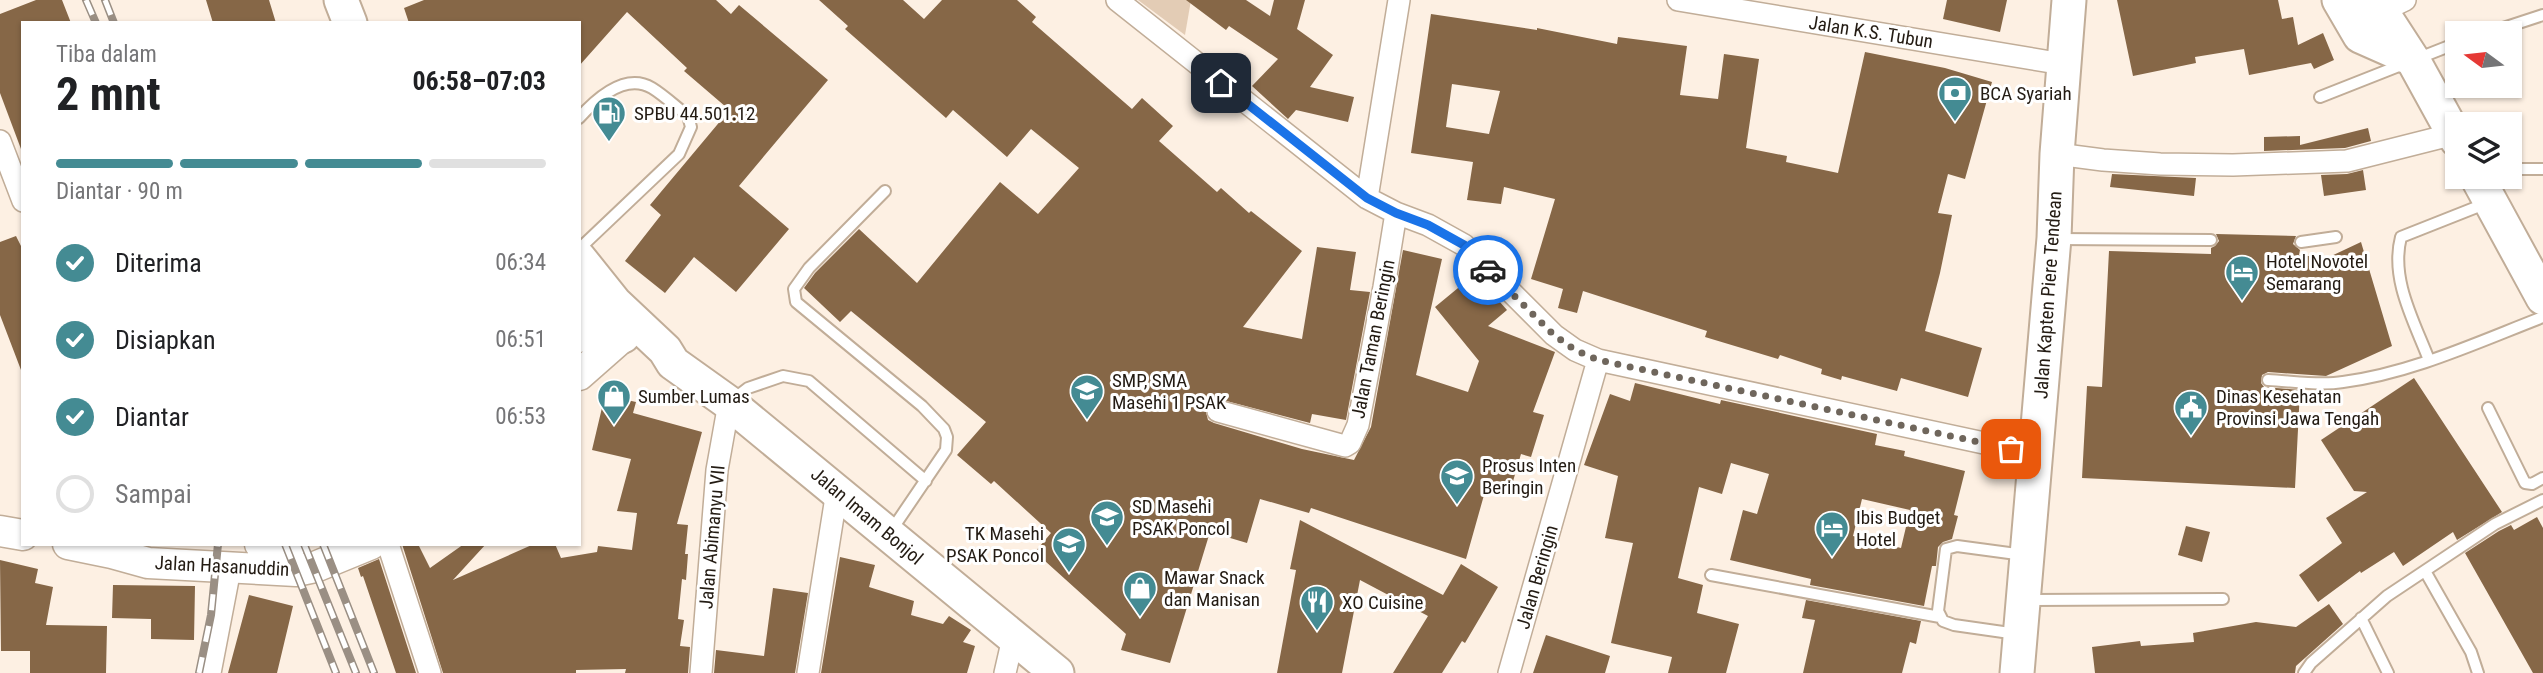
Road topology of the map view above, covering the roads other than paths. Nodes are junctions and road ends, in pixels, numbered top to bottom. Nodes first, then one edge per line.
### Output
1 (341, 0) edge
2 (1117, 0) edge
3 (1399, 0) edge
4 (1678, 0) edge
5 (2068, 0) edge
6 (2339, 0) edge
7 (2386, 4) edge
8 (2543, 15) edge
9 (349, 21) edge
10 (2522, 22) edge
11 (2445, 48) edge
12 (2413, 60) junction
13 (2063, 64) junction
14 (2320, 97) dead end
15 (581, 116) edge
16 (2445, 119) edge
17 (2445, 139) edge
18 (0, 141) edge
19 (2057, 154) junction
20 (2522, 169) edge
21 (2543, 169) edge
22 (2484, 189) edge
23 (885, 191) dead end
24 (21, 196) edge
25 (1367, 198) junction
26 (1396, 213) junction
27 (2336, 237) dead end
28 (2054, 239) junction
29 (2211, 240) dead end
30 (2301, 242) dead end
31 (581, 248) edge
32 (581, 263) edge
33 (2543, 298) edge
34 (2543, 317) edge
35 (606, 320) edge
36 (1598, 360) junction
37 (2429, 360) junction
38 (581, 371) edge
39 (2268, 380) dead end
40 (729, 403) junction
41 (2488, 408) dead end
42 (1218, 411) dead end
43 (2035, 454) junction
44 (2543, 478) edge
45 (926, 481) junction
46 (838, 491) junction
47 (2543, 500) edge
48 (0, 531) edge
49 (889, 533) junction
50 (21, 536) edge
51 (87, 546) edge
52 (365, 546) edge
53 (389, 546) edge
54 (134, 551) edge
55 (2026, 555) junction
56 (230, 569) junction
57 (2425, 571) junction
58 (1711, 575) dead end
59 (2223, 599) dead end
60 (2023, 600) junction
61 (1940, 617) junction
62 (2361, 618) junction
63 (2020, 634) junction
64 (1013, 638) junction
65 (210, 673) edge
66 (430, 673) edge
67 (701, 673) edge
68 (808, 673) edge
69 (1005, 673) edge
70 (1057, 673) edge
71 (1509, 673) edge
72 (2017, 673) edge
73 (2304, 673) edge
74 (2388, 673) edge
75 (2478, 673) edge

1 - 9 main road
2 - 25 street
3 - 25 street
4 - 13 street, Jalan K.S. Tubun
5 - 13 main road, Jalan Kapten Piere Tendean
6 - 12 main road
7 - 12 main road
8 - 10 lane
11 - 12 lane
12 - 14 lane
12 - 16 main road
13 - 19 main road, Jalan Kapten Piere Tendean
15 - 31 lane
17 - 19 street
18 - 24 street
19 - 28 main road, Jalan Kapten Piere Tendean
20 - 21 lane
22 - 33 main road
22 - 37 lane
23 - 45 lane
25 - 26 street
26 - 36 street
26 - 42 street, Jalan Taman Beringin
27 - 30 lane
28 - 29 lane
28 - 43 main road, Jalan Kapten Piere Tendean
32 - 35 main road, Jalan Imam Bonjol
34 - 37 lane
35 - 38 street
35 - 40 main road, Jalan Imam Bonjol
36 - 43 street
36 - 71 street, Jalan Beringin
37 - 39 lane
40 - 45 lane
40 - 46 main road, Jalan Imam Bonjol
40 - 67 street, Jalan Abimanyu VII
41 - 44 lane
43 - 55 main road, Jalan Kapten Piere Tendean
45 - 49 lane
46 - 49 main road, Jalan Imam Bonjol
46 - 68 street
47 - 57 lane
48 - 50 street
49 - 64 main road, Jalan Imam Bonjol
51 - 54 street, Jalan Hasanuddin
52 - 56 street, Jalan Hasanuddin
53 - 66 street
54 - 56 street, Jalan Hasanuddin
55 - 60 main road, Jalan Kapten Piere Tendean
55 - 61 lane
56 - 65 street
57 - 62 lane
57 - 75 lane
58 - 61 lane
59 - 60 lane
60 - 63 main road, Jalan Kapten Piere Tendean
61 - 63 lane
62 - 73 lane
62 - 74 lane
63 - 72 main road, Jalan Kapten Piere Tendean
64 - 69 street
64 - 70 main road, Jalan Imam Bonjol

